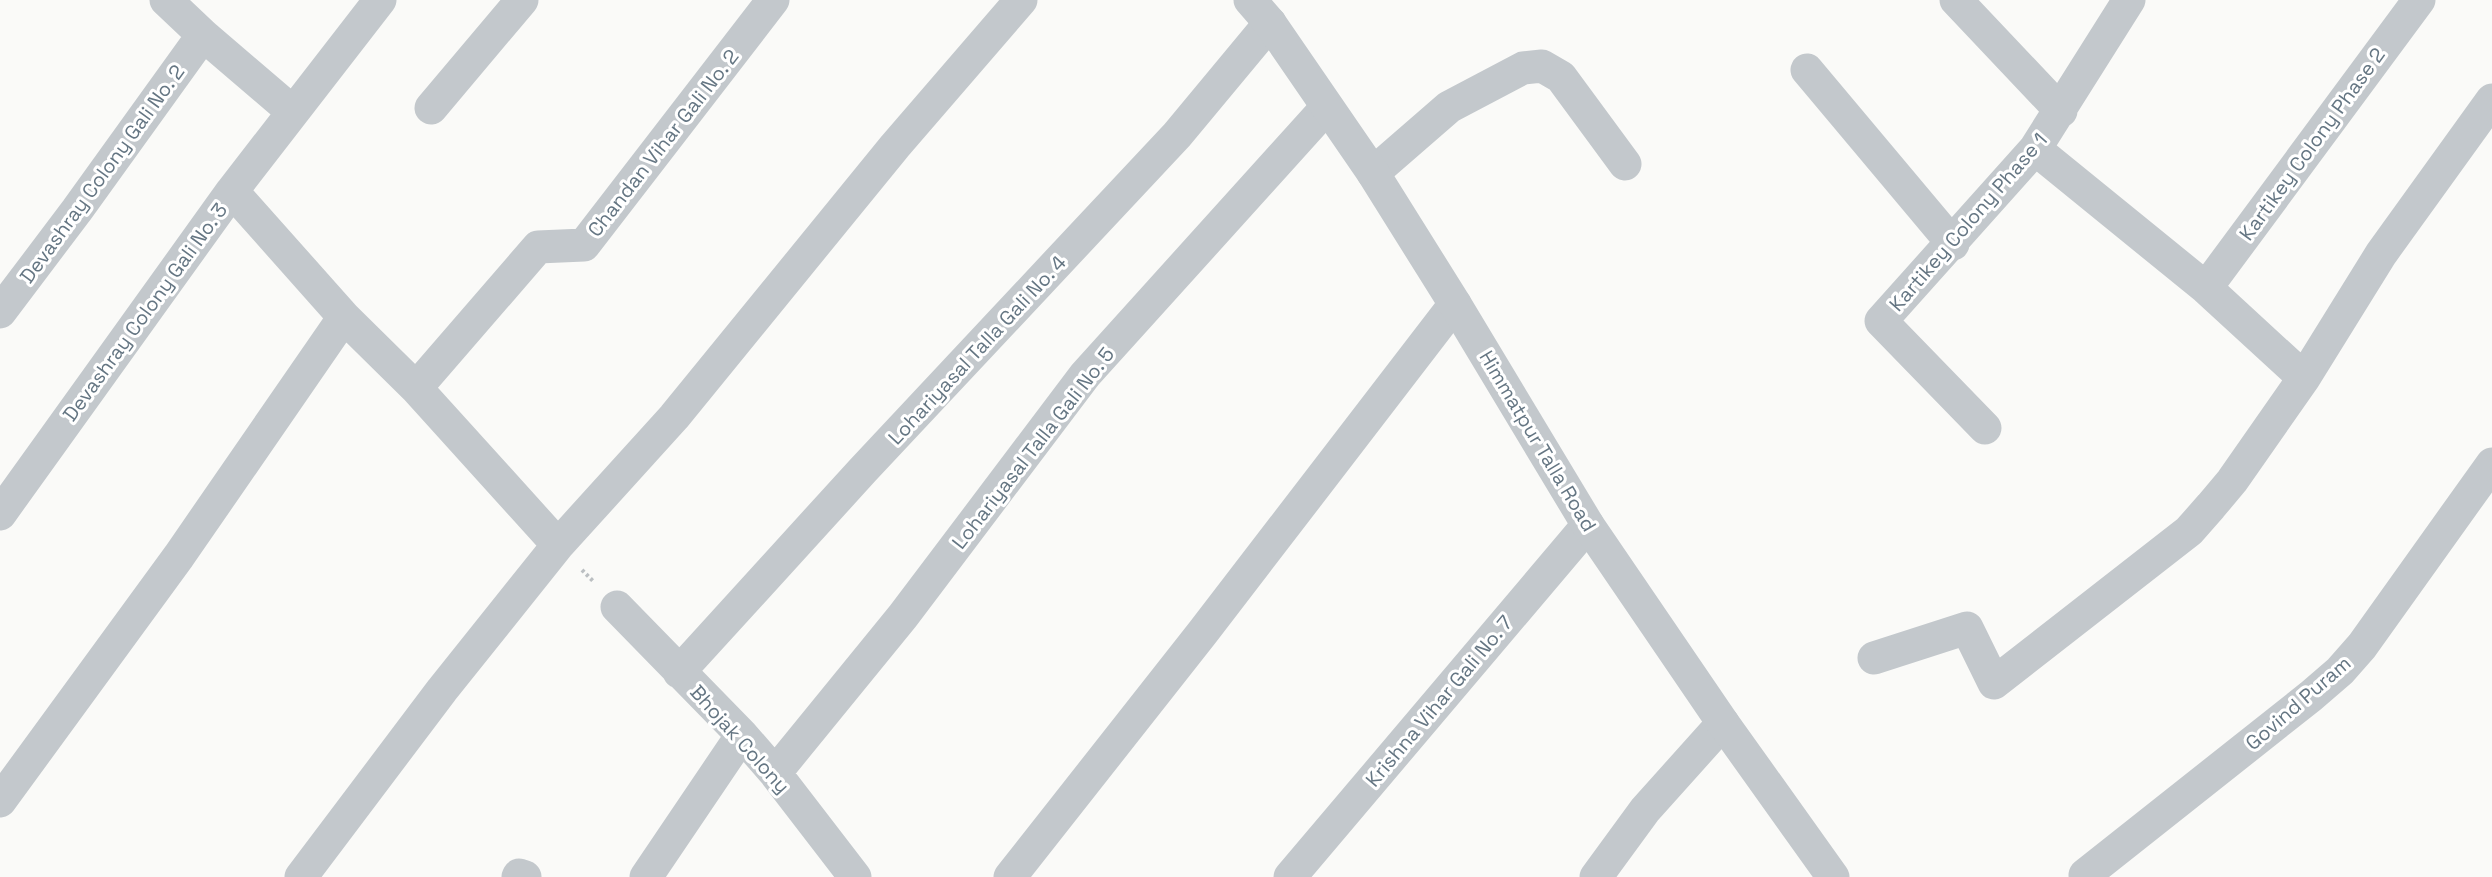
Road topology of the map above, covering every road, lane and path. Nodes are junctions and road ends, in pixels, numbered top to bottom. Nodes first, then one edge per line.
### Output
1 (166, 0) edge
2 (380, 0) edge
3 (522, 0) edge
4 (773, 0) edge
5 (1022, 0) edge
6 (1956, 0) edge
7 (2129, 0) edge
8 (2419, 0) edge
9 (1260, 11) edge
10 (203, 35) junction
11 (1807, 70) dead end
12 (2492, 100) edge
13 (1327, 107) junction
14 (431, 108) dead end
15 (2061, 111) junction
16 (294, 112) junction
17 (2036, 149) junction
18 (1625, 164) dead end
19 (1373, 173) junction
20 (232, 191) junction
21 (1953, 244) junction
22 (2206, 288) junction
23 (1455, 304) junction
24 (0, 312) edge
25 (344, 317) junction
26 (2304, 378) junction
27 (416, 388) junction
28 (1985, 428) dead end
29 (2492, 464) edge
30 (0, 514) edge
31 (1588, 525) junction
32 (558, 545) junction
33 (617, 607) joint
34 (1874, 657) dead end
35 (679, 672) junction
36 (1723, 723) junction
37 (742, 735) junction
38 (775, 773) junction
39 (0, 801) edge
40 (1829, 875) edge
41 (2085, 875) dead end
42 (301, 877) edge
43 (518, 877) edge
44 (525, 877) edge
45 (646, 877) edge
46 (855, 877) edge
47 (1010, 877) edge
48 (1290, 877) edge
49 (1596, 877) edge

1 - 10 street
2 - 16 street
3 - 14 street
4 - 27 street, Chandan Vihar Gali No. 2
5 - 32 street
6 - 15 street
7 - 15 street, Kartikey Colony Phase 1
8 - 22 street, Kartikey Colony Phase 2
9 - 13 street, Himmatpur Talla Road
9 - 35 street, Lohariyasal Talla Gali No. 4
10 - 16 street
10 - 24 street, Devashray Colony Gali No. 2
11 - 21 street
12 - 26 street
13 - 19 street, Himmatpur Talla Road
13 - 38 street, Lohariyasal Talla Gali No. 5
15 - 17 street, Kartikey Colony Phase 1
16 - 20 street, Devashray Colony Gali No. 3
17 - 21 street, Kartikey Colony Phase 1
17 - 22 street
18 - 19 street
19 - 23 street, Himmatpur Talla Road
20 - 25 street
20 - 30 street, Devashray Colony Gali No. 3
21 - 28 street, Kartikey Colony Phase 1
22 - 26 street
23 - 31 street, Himmatpur Talla Road
23 - 47 street
25 - 27 street
25 - 39 street
26 - 34 street
27 - 32 street
29 - 41 street, Govind Puram
31 - 36 street, Himmatpur Talla Road
31 - 48 street, Krishna Vihar Gali No. 7
32 - 33 path
32 - 42 street
33 - 35 street, Bhojak Colony
35 - 37 street, Bhojak Colony
36 - 40 street, Himmatpur Talla Road
36 - 49 street
37 - 38 street, Bhojak Colony
37 - 45 street
38 - 46 street, Bhojak Colony
43 - 44 street

